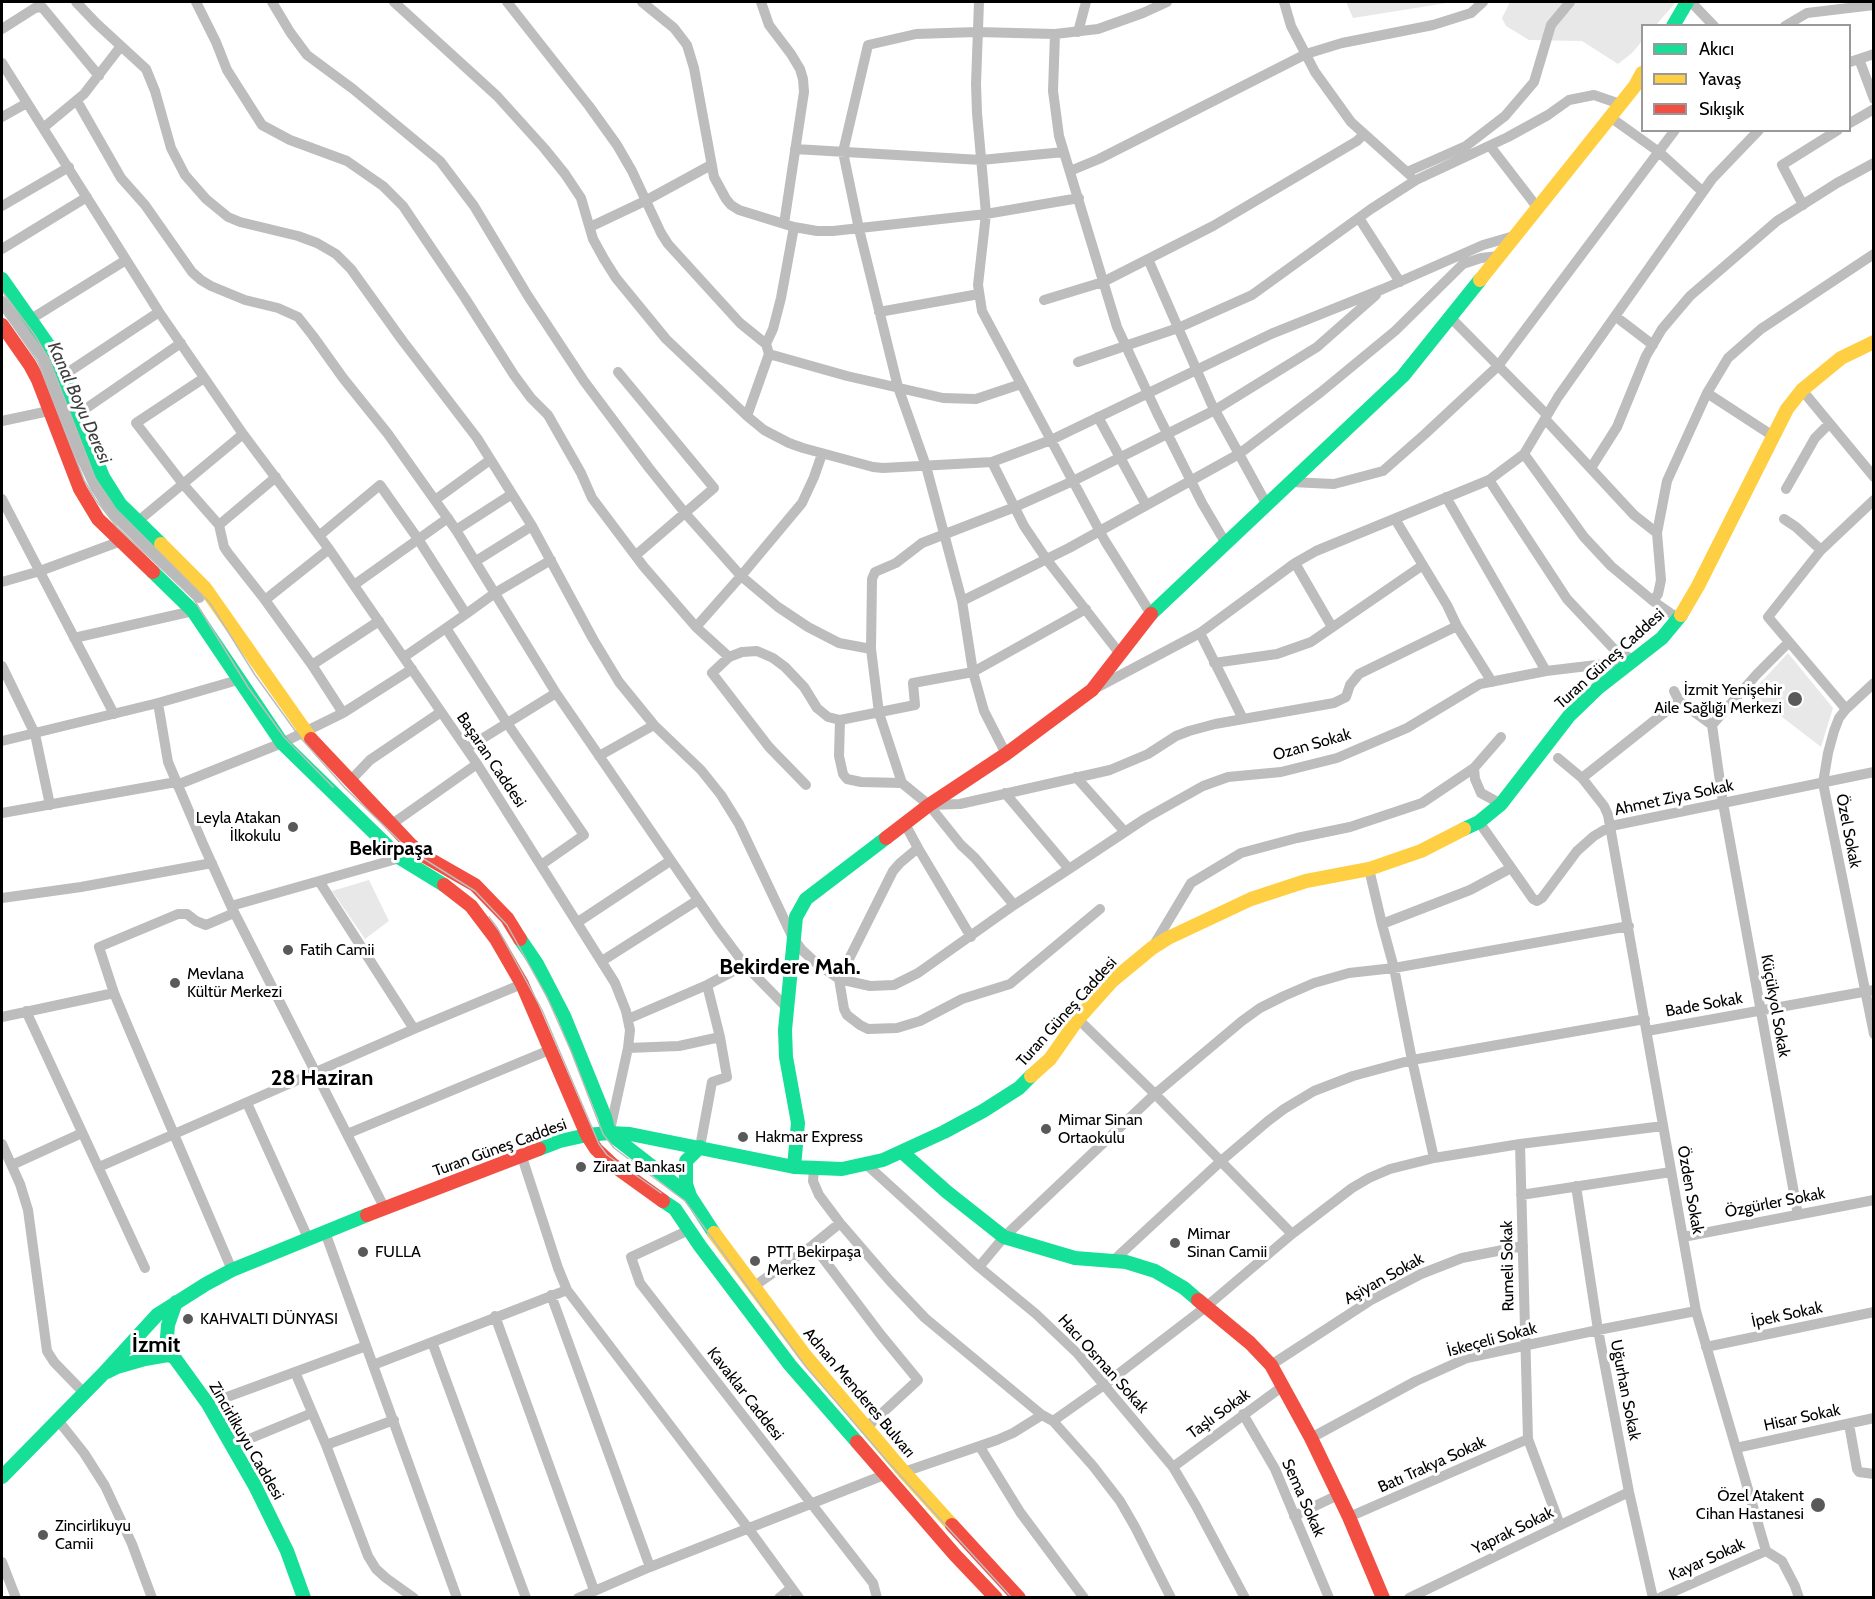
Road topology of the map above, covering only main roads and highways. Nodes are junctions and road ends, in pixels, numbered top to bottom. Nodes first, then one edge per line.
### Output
1 (1690, 2) edge
2 (1674, 24) edge
3 (1641, 74) edge
4 (2, 279) edge
5 (2, 327) edge
6 (1874, 342) edge
7 (609, 1133) junction
8 (587, 1135) junction
9 (700, 1147) junction
10 (902, 1152) junction
11 (794, 1167) junction
12 (690, 1196) junction
13 (675, 1209) junction
14 (176, 1302) junction
15 (174, 1358) junction
16 (103, 1374) junction
17 (904, 1472) junction
18 (884, 1475) junction
19 (2, 1477) edge
20 (304, 1598) edge
21 (996, 1598) edge
22 (1019, 1598) edge
23 (1383, 1598) edge

1 - 2 main road
3 - 11 main road
4 - 7 main road
5 - 8 main road, Adnan Menderes Bulvarı
6 - 10 main road, Turan Güneş Caddesi
7 - 8 main road, Turan Güneş Caddesi
7 - 9 main road, Turan Güneş Caddesi
7 - 12 main road, Adnan Menderes Bulvarı
8 - 13 main road, Adnan Menderes Bulvarı
8 - 14 main road, Turan Güneş Caddesi
9 - 11 main road, Turan Güneş Caddesi
9 - 12 main road
10 - 11 main road, Turan Güneş Caddesi
10 - 23 main road
12 - 13 main road
12 - 17 main road, Adnan Menderes Bulvarı
13 - 18 main road, Adnan Menderes Bulvarı
14 - 15 main road, Zincirlikuyu Caddesi
14 - 16 main road, Turan Güneş Caddesi
15 - 16 main road
15 - 20 main road, Zincirlikuyu Caddesi
16 - 19 main road, Turan Güneş Caddesi
17 - 18 main road
17 - 22 main road, Adnan Menderes Bulvarı
18 - 21 main road, Adnan Menderes Bulvarı

